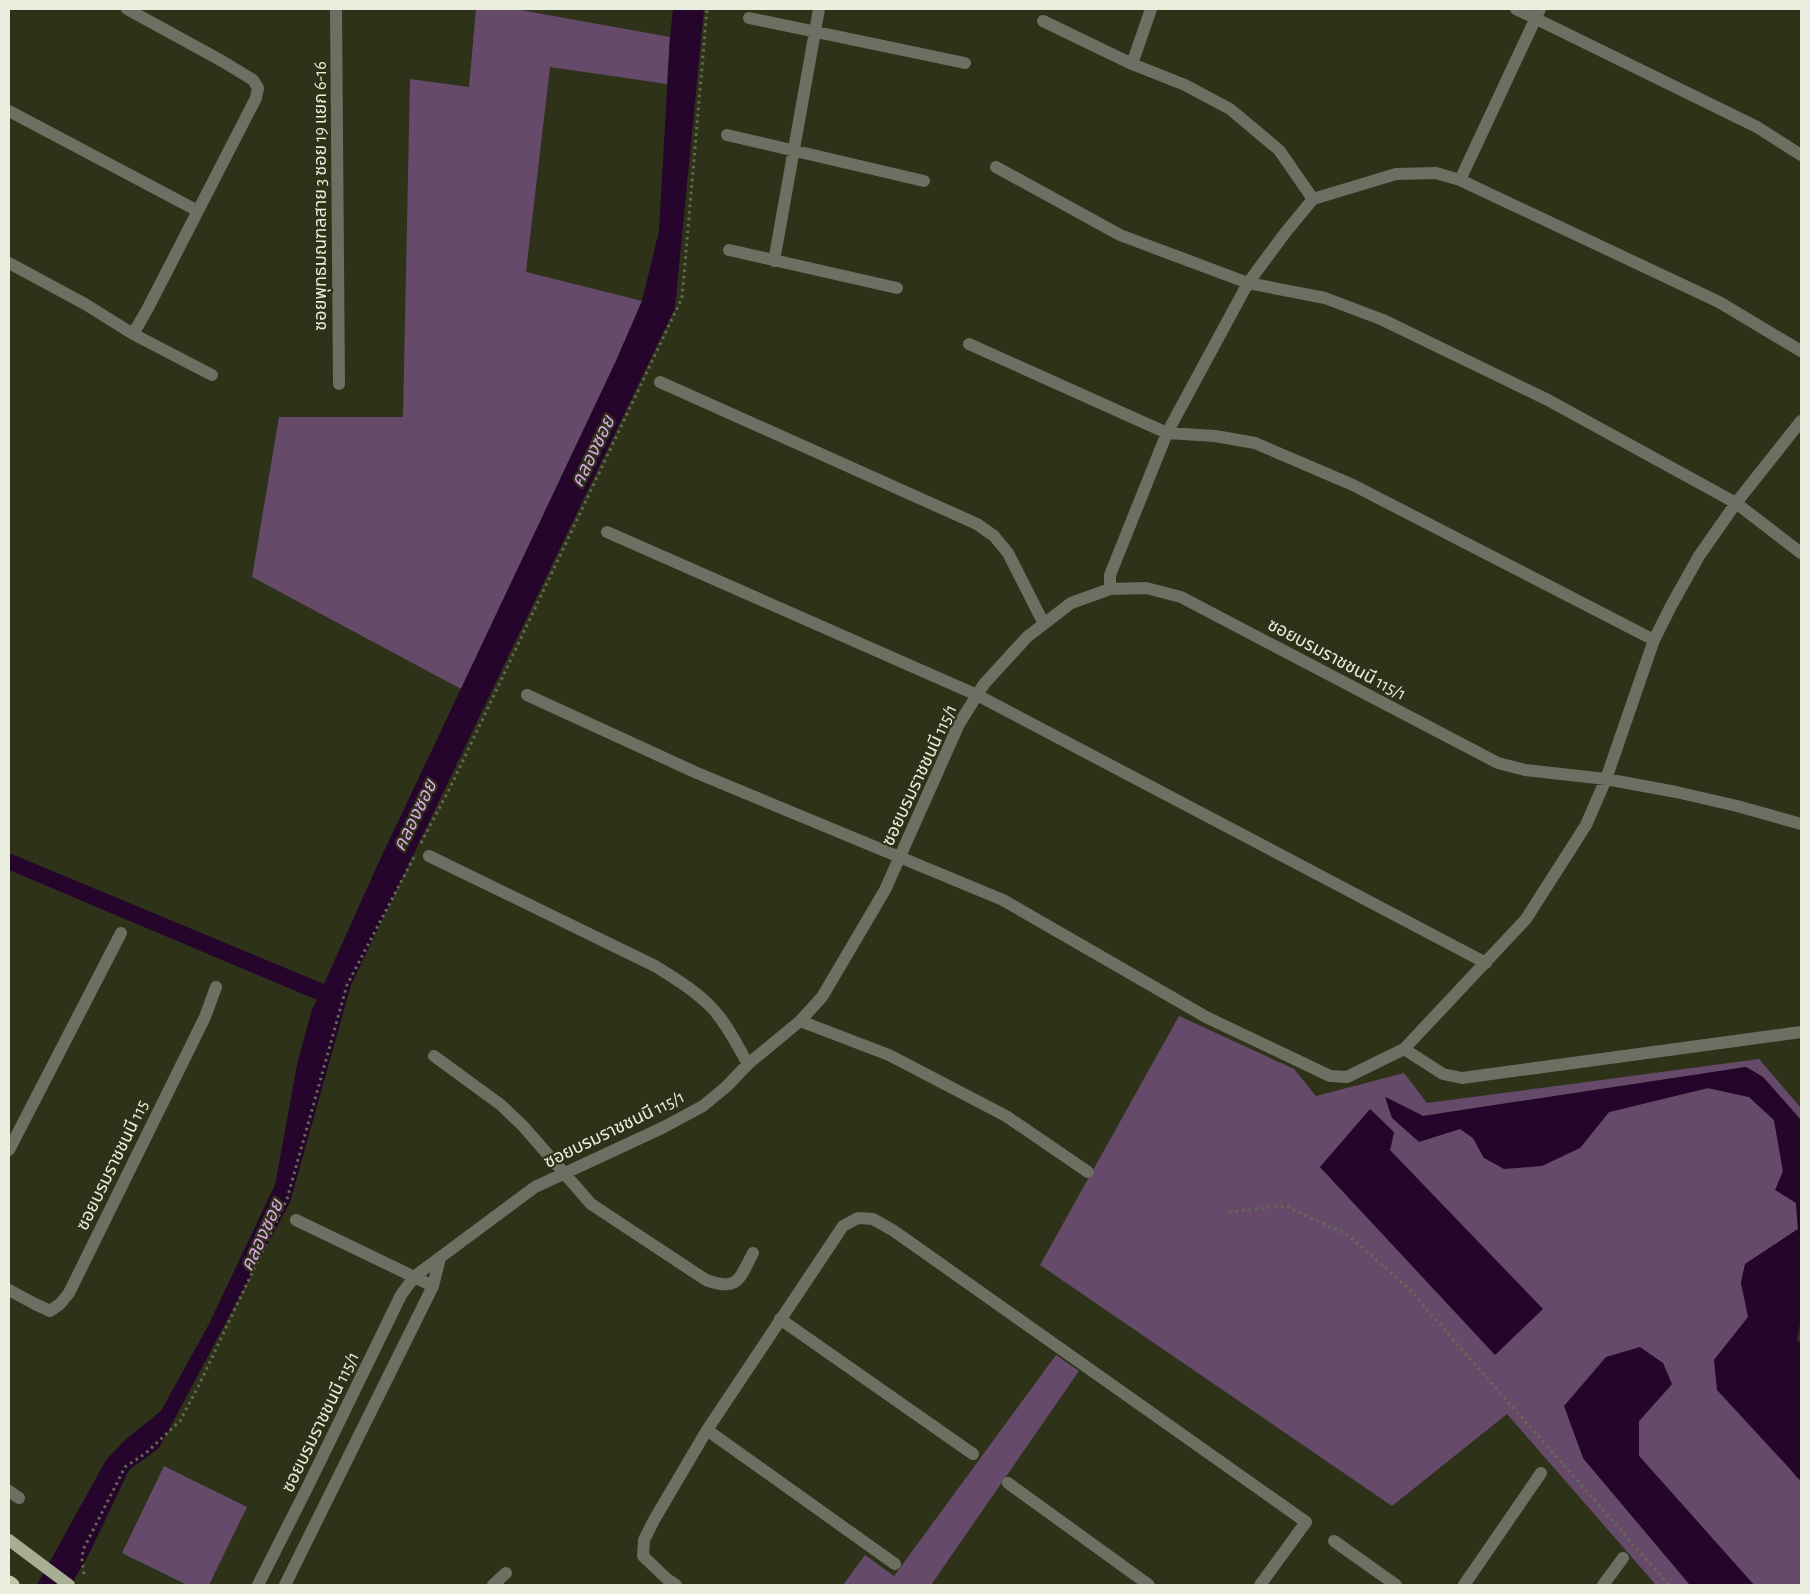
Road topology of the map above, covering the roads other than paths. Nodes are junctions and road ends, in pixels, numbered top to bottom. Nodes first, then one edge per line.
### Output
1 (126, 9) edge
2 (336, 9) edge
3 (819, 9) edge
4 (1151, 9) edge
5 (1516, 9) edge
6 (1538, 13) edge
7 (749, 18) dead end
8 (1043, 21) dead end
9 (815, 32) junction
10 (965, 63) dead end
11 (1132, 64) junction
12 (9, 110) edge
13 (727, 135) dead end
14 (794, 151) junction
15 (1801, 155) edge
16 (996, 168) dead end
17 (1460, 180) junction
18 (924, 181) dead end
19 (1313, 199) junction
20 (198, 211) junction
21 (728, 250) dead end
22 (774, 261) junction
23 (9, 263) edge
24 (1248, 283) junction
25 (897, 288) dead end
26 (133, 334) junction
27 (969, 344) dead end
28 (1801, 351) edge
29 (212, 375) dead end
30 (660, 382) dead end
31 (339, 384) dead end
32 (1801, 421) edge
33 (1167, 433) junction
34 (1736, 503) junction
35 (607, 532) dead end
36 (1801, 552) edge
37 (1110, 589) junction
38 (1044, 624) junction
39 (1654, 640) junction
40 (977, 695) junction
41 (528, 696) dead end
42 (1606, 779) junction
43 (1801, 824) edge
44 (429, 856) dead end
45 (900, 858) junction
46 (121, 934) dead end
47 (1486, 963) junction
48 (216, 987) dead end
49 (800, 1021) junction
50 (1801, 1032) edge
51 (1404, 1049) junction
52 (434, 1056) dead end
53 (748, 1064) junction
54 (9, 1150) edge
55 (1088, 1172) dead end
56 (564, 1174) junction
57 (296, 1220) dead end
58 (753, 1253) dead end
59 (440, 1258) junction
60 (415, 1276) junction
61 (433, 1286) junction
62 (9, 1290) edge
63 (780, 1319) junction
64 (365, 1369) junction
65 (386, 1379) junction
66 (707, 1430) junction
67 (973, 1454) dead end
68 (1541, 1473) dead end
69 (1008, 1483) dead end
70 (308, 1486) junction
71 (329, 1496) junction
72 (9, 1540) edge
73 (1334, 1541) dead end
74 (1623, 1558) dead end
75 (895, 1564) dead end
76 (506, 1573) dead end
77 (9, 1583) edge
78 (12, 1585) edge
79 (70, 1585) edge
80 (258, 1585) edge
81 (285, 1585) edge
82 (492, 1585) edge
83 (676, 1585) edge
84 (1149, 1585) edge
85 (1260, 1585) edge
86 (1396, 1585) edge
87 (1464, 1585) edge
88 (1604, 1585) edge

1 - 20 street
2 - 31 street, ซอยพุทธมณฑลสาย 3 ซอย 19 แยก 6-16
3 - 9 street
4 - 11 street
5 - 6 street
6 - 15 street
6 - 17 street
7 - 9 street
8 - 11 street
9 - 10 street
9 - 14 street
11 - 19 street
12 - 20 street
13 - 14 street
14 - 18 street
14 - 22 street
16 - 24 street
17 - 19 street
17 - 28 street
19 - 24 street
20 - 26 street
21 - 22 street
22 - 25 street
23 - 26 street
24 - 33 street
24 - 34 street
26 - 29 street
27 - 33 street
30 - 38 street
32 - 34 street
33 - 37 street
33 - 39 street
34 - 36 street
34 - 39 street
35 - 40 street
37 - 38 street, ซอยบรมราชชนนี 115/1
37 - 42 street, ซอยบรมราชชนนี 115/1
38 - 40 street, ซอยบรมราชชนนี 115/1
39 - 42 street
40 - 45 street, ซอยบรมราชชนนี 115/1
40 - 47 street
41 - 45 street
42 - 43 street, ซอยบรมราชชนนี 115/1
42 - 47 street
44 - 53 street
45 - 49 street, ซอยบรมราชชนนี 115/1
45 - 51 street
46 - 54 street
47 - 51 street
48 - 62 street, ซอยบรมราชชนนี 115
49 - 53 street, ซอยบรมราชชนนี 115/1
49 - 55 street
50 - 51 street
52 - 56 street
53 - 56 street, ซอยบรมราชชนนี 115/1
56 - 58 street
56 - 59 street, ซอยบรมราชชนนี 115/1
57 - 60 street
59 - 60 street, ซอยบรมราชชนนี 115/1
59 - 61 street
60 - 61 street
60 - 64 street, ซอยบรมราชชนนี 115/1
61 - 65 street
63 - 66 street
63 - 67 street
63 - 85 street
64 - 65 street
64 - 70 street, ซอยบรมราชชนนี 115/1
65 - 71 street
66 - 75 street
66 - 83 street
68 - 87 street
69 - 84 street
70 - 71 street
70 - 80 street, ซอยบรมราชชนนี 115/1
71 - 81 street
72 - 79 main road
73 - 86 street
74 - 88 street
76 - 82 street
77 - 78 highway

